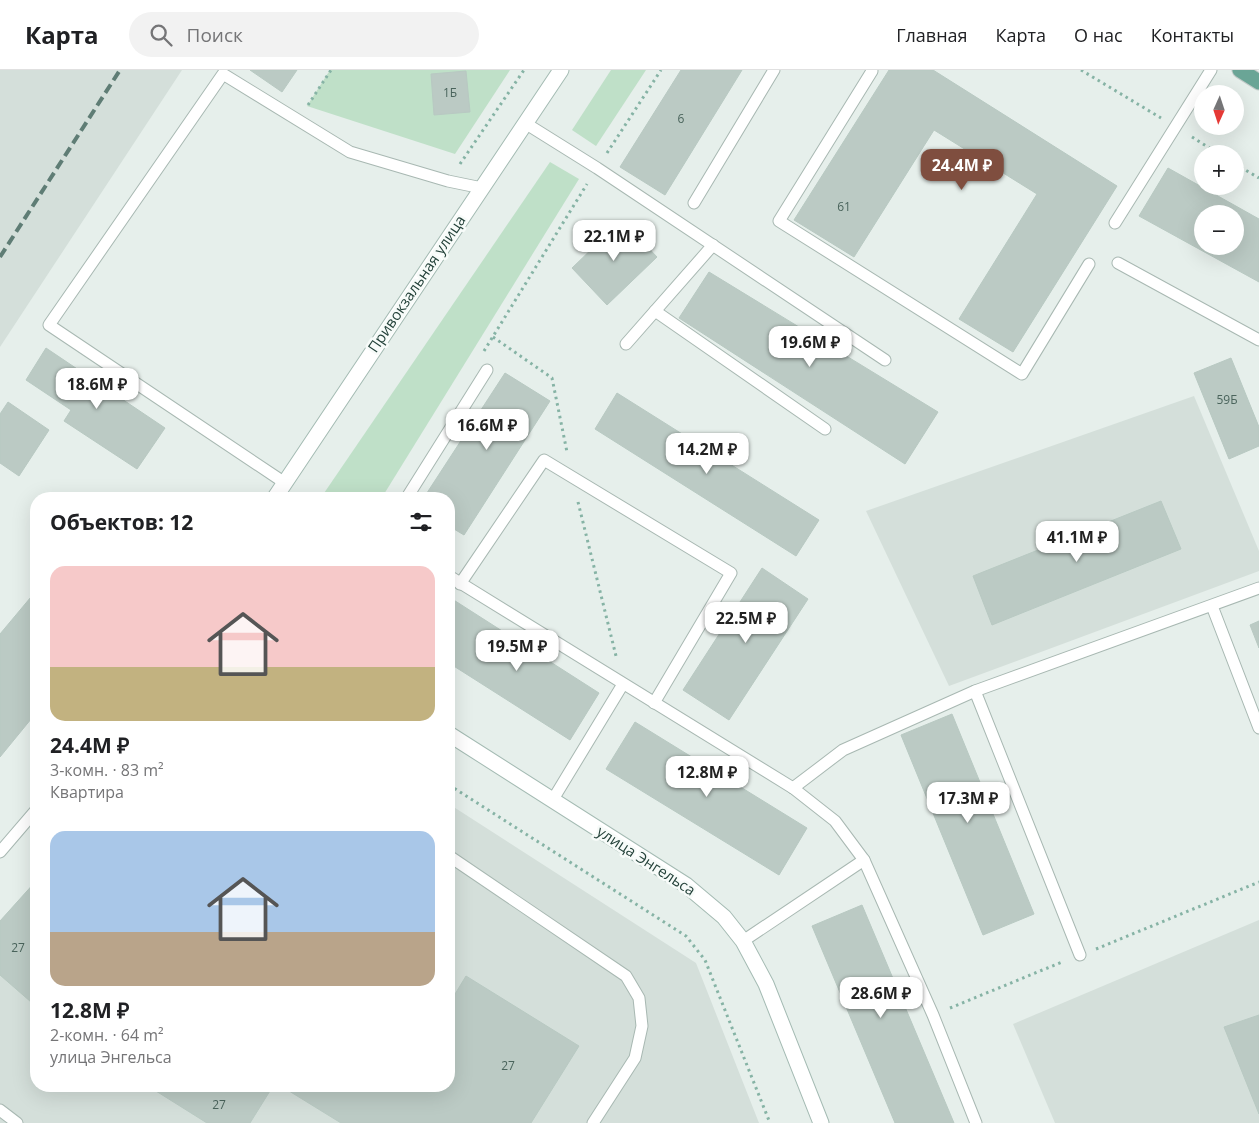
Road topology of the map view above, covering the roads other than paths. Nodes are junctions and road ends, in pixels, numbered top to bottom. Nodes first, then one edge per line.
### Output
1 (561, 70) edge
2 (774, 70) edge
3 (871, 70) edge
4 (1210, 70) edge
5 (1240, 70) edge
6 (1259, 82) edge
7 (525, 124) junction
8 (482, 188) junction
9 (694, 203) dead end
10 (1115, 223) dead end
11 (713, 245) junction
12 (1118, 263) dead end
13 (1089, 264) dead end
14 (655, 310) junction
15 (1259, 340) edge
16 (626, 344) dead end
17 (885, 360) dead end
18 (487, 370) dead end
19 (825, 430) dead end
20 (285, 483) junction
21 (279, 492) edge
22 (410, 492) edge
23 (455, 580) edge
24 (460, 584) junction
25 (1259, 588) edge
26 (1212, 606) junction
27 (623, 684) junction
28 (975, 691) junction
29 (654, 703) junction
30 (1259, 728) edge
31 (455, 738) edge
32 (793, 788) junction
33 (552, 801) junction
34 (30, 817) edge
35 (0, 852) edge
36 (455, 860) edge
37 (864, 860) junction
38 (743, 941) junction
39 (1080, 955) dead end
40 (0, 1110) edge
41 (17, 1123) edge
42 (593, 1123) edge
43 (821, 1123) edge
44 (976, 1123) edge

1 - 7 street, Привокзальная улица
2 - 9 lane
3 - 13 lane
4 - 10 lane
5 - 6 main road
7 - 8 street, Привокзальная улица
7 - 11 lane
8 - 20 street, Привокзальная улица
8 - 20 lane
11 - 14 lane
11 - 17 lane
12 - 15 lane
14 - 16 lane
14 - 19 lane
18 - 22 lane
20 - 21 street, Привокзальная улица
23 - 24 lane
24 - 27 lane
24 - 29 lane
25 - 26 lane
26 - 28 lane
26 - 30 lane
27 - 29 lane
27 - 33 lane
28 - 32 lane
28 - 39 lane
29 - 32 lane
31 - 33 street, улица Энгельса
32 - 37 lane
33 - 38 street, улица Энгельса
34 - 35 lane
36 - 42 lane
37 - 38 lane
37 - 44 lane
38 - 43 street, улица Энгельса
40 - 41 lane

